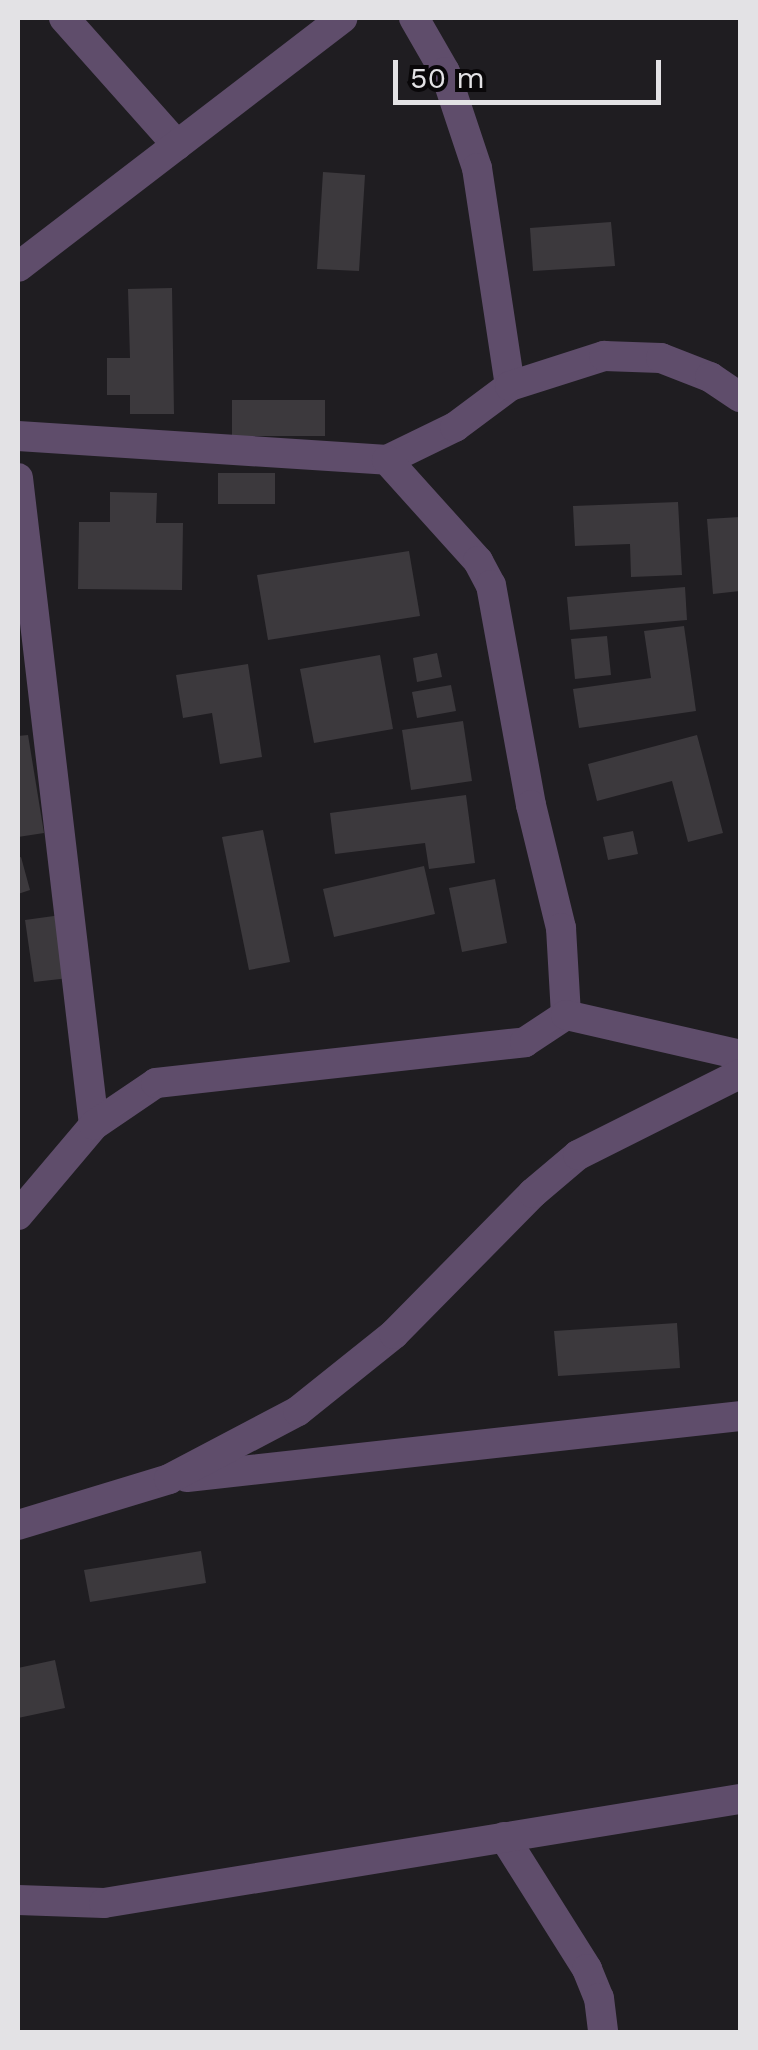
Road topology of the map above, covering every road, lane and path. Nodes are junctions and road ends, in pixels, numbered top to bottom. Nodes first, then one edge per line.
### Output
1 (64, 18) edge
2 (342, 18) edge
3 (414, 18) edge
4 (177, 144) junction
5 (18, 267) edge
6 (510, 386) junction
7 (740, 397) edge
8 (18, 436) edge
9 (388, 460) junction
10 (18, 478) edge
11 (566, 1015) junction
12 (740, 1056) edge
13 (740, 1074) edge
14 (94, 1125) junction
15 (18, 1215) edge
16 (740, 1416) edge
17 (169, 1480) junction
18 (18, 1524) edge
19 (740, 1799) edge
20 (504, 1837) junction
21 (18, 1900) edge
22 (603, 2032) edge

1 - 4 street
2 - 4 street
3 - 6 street
4 - 5 street
6 - 7 street
6 - 9 street
8 - 9 street
9 - 11 street
10 - 14 street
11 - 12 street
11 - 14 street
13 - 17 street
14 - 15 street
16 - 17 street
17 - 18 street
19 - 20 street
20 - 21 street
20 - 22 street

